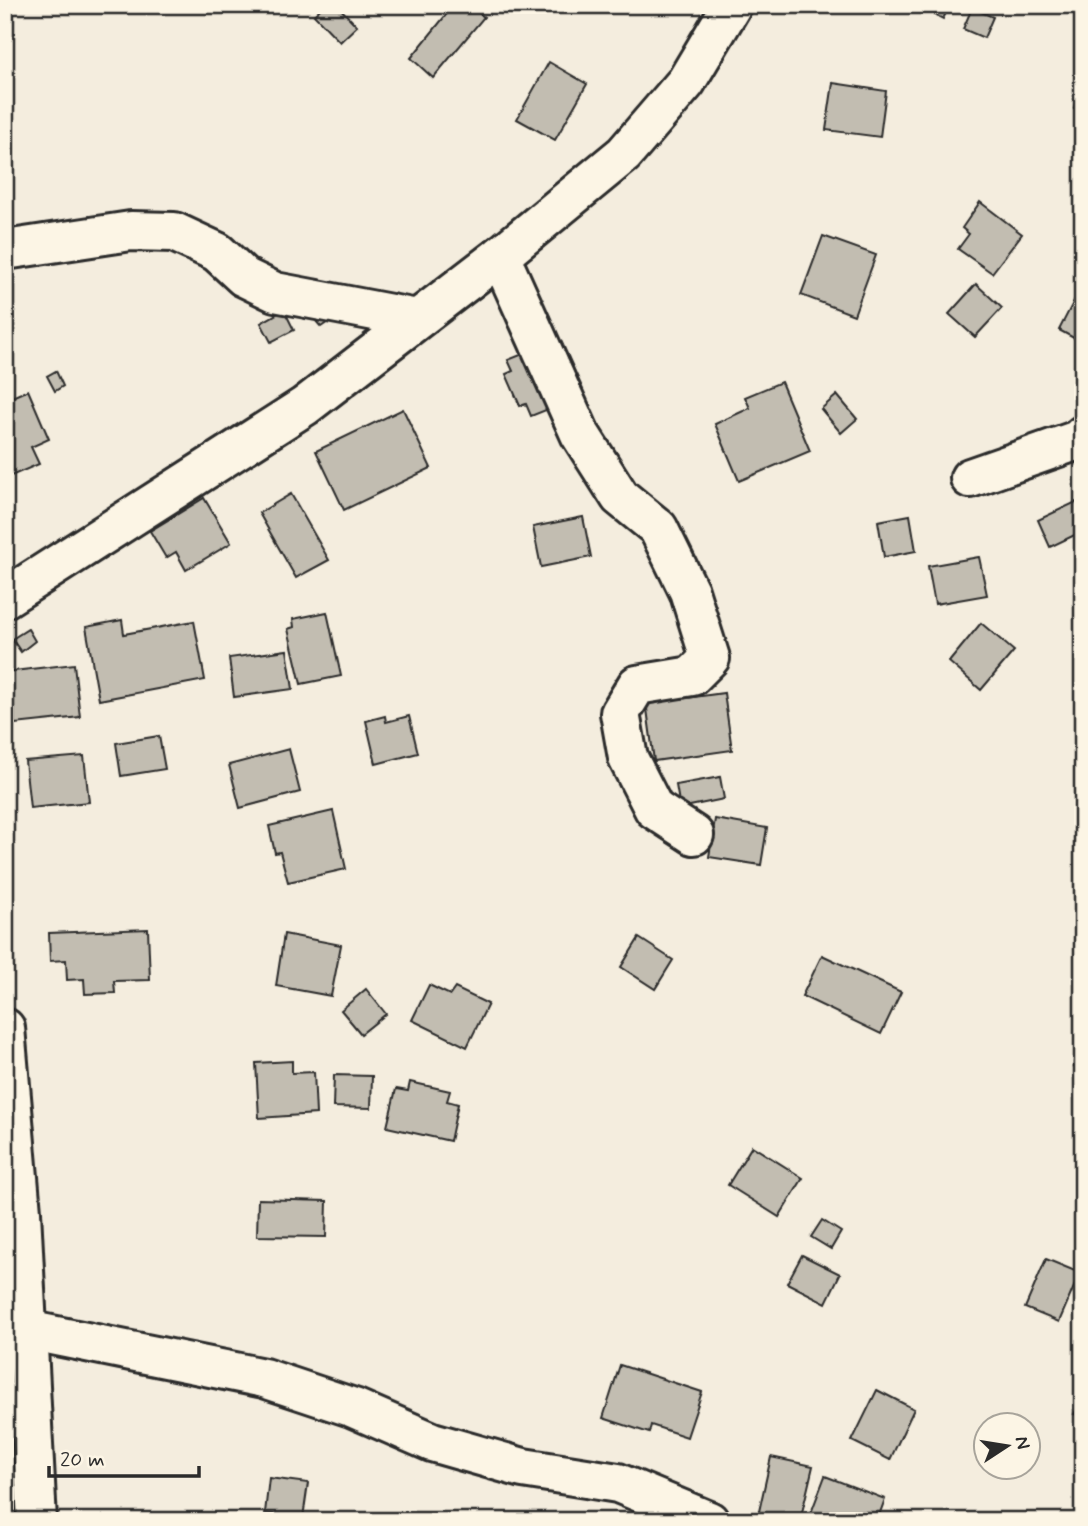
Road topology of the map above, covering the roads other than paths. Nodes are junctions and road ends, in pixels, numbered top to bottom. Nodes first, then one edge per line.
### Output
1 (732, 5) edge
2 (5, 250) edge
3 (500, 256) junction
4 (417, 320) junction
5 (1083, 435) edge
6 (970, 478) dead end
7 (5, 598) edge
8 (694, 835) dead end
9 (5, 1028) edge
10 (27, 1330) junction
11 (37, 1521) edge
12 (709, 1521) edge

1 - 3 street
2 - 4 street
3 - 4 street
3 - 8 street
4 - 7 street
5 - 6 street
9 - 10 street
10 - 11 street
10 - 12 street

